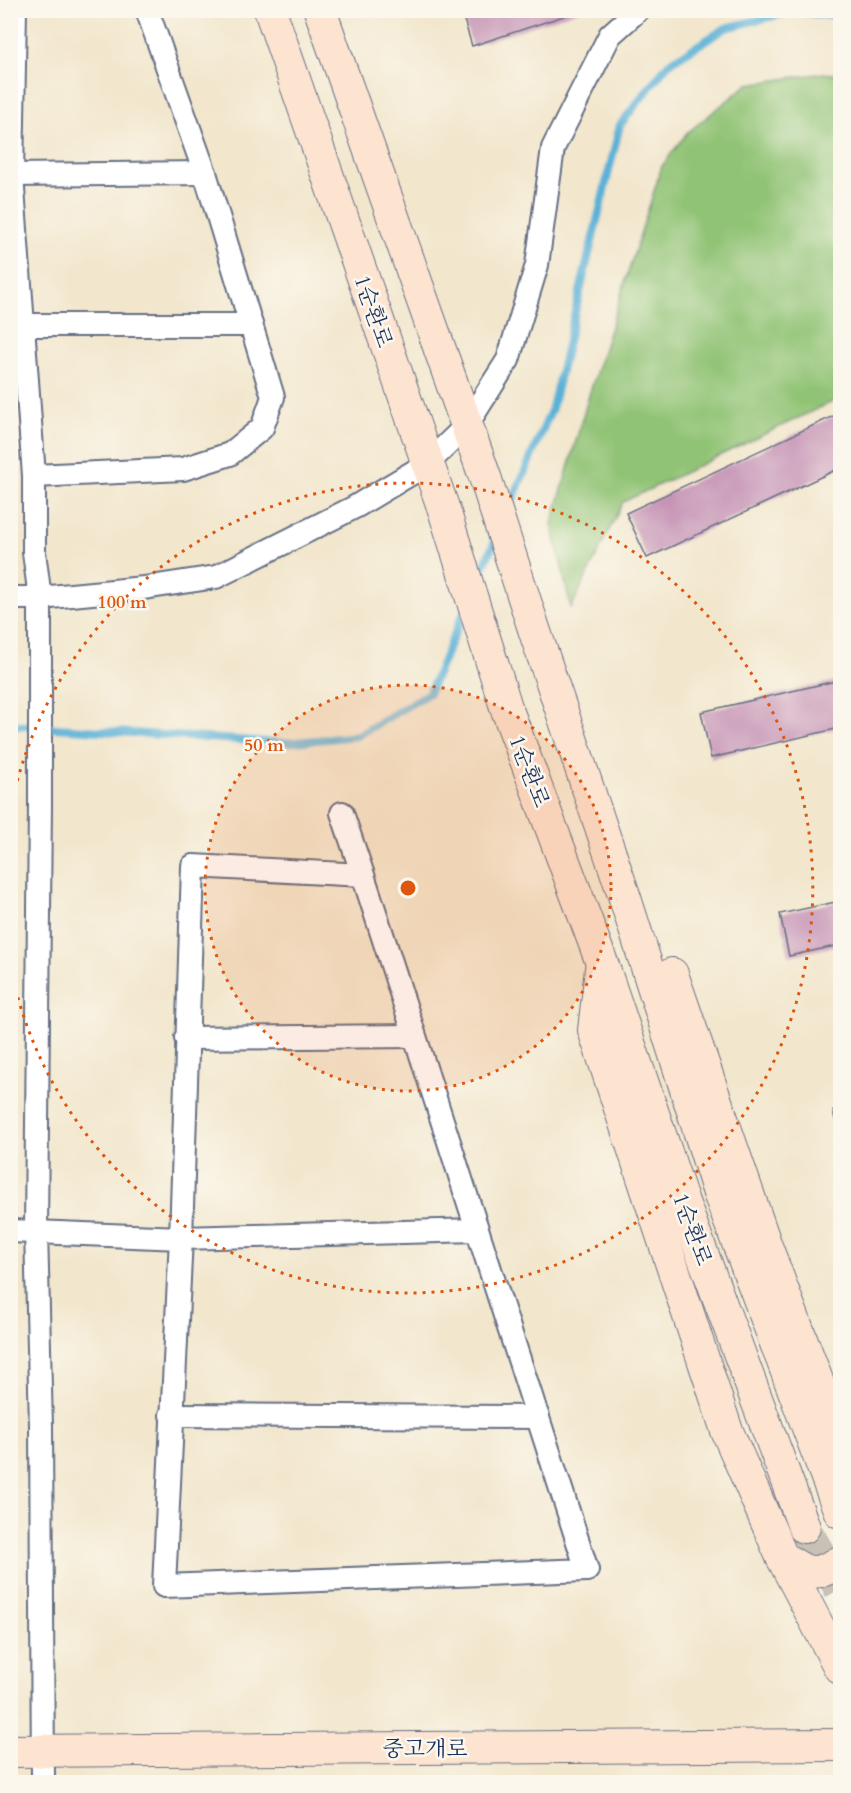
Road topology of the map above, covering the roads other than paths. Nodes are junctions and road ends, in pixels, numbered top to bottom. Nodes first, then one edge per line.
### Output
1 (15, 10) edge
2 (147, 10) edge
3 (270, 10) edge
4 (320, 10) edge
5 (638, 10) edge
6 (205, 173) junction
7 (11, 175) edge
8 (23, 325) junction
9 (251, 326) junction
10 (466, 426) junction
11 (428, 465) junction
12 (34, 476) junction
13 (10, 598) edge
14 (39, 598) junction
15 (342, 813) dead end
16 (363, 875) junction
17 (624, 896) junction
18 (602, 963) junction
19 (414, 1036) junction
20 (186, 1038) junction
21 (477, 1230) junction
22 (10, 1231) edge
23 (36, 1232) junction
24 (181, 1238) junction
25 (171, 1415) junction
26 (538, 1417) junction
27 (840, 1442) edge
28 (840, 1512) edge
29 (804, 1527) tunnel mouth
30 (782, 1557) junction
31 (840, 1562) edge
32 (840, 1668) edge
33 (840, 1745) edge
34 (10, 1751) edge
35 (44, 1751) junction
36 (43, 1782) edge

1 - 7 street
2 - 6 street
3 - 11 street, 1순환로
4 - 10 street, 1순환로
5 - 10 street
6 - 7 street
6 - 9 street
7 - 8 street
8 - 9 street
8 - 12 street
9 - 12 street
10 - 11 street
10 - 17 street, 1순환로
11 - 14 street
11 - 18 street, 1순환로
12 - 14 street
13 - 14 street
14 - 23 street
15 - 16 street
16 - 19 street
16 - 20 street
17 - 27 street
17 - 28 street, 1순환로
18 - 29 street, 1순환로
18 - 30 street
19 - 20 street
19 - 21 street
20 - 24 street
21 - 24 street
21 - 26 street
22 - 23 street
23 - 24 street
23 - 35 street
24 - 25 street
25 - 26 street
25 - 26 street
30 - 31 street
30 - 32 street
33 - 35 street, 중고개로
34 - 35 street, 중고개로
35 - 36 street

